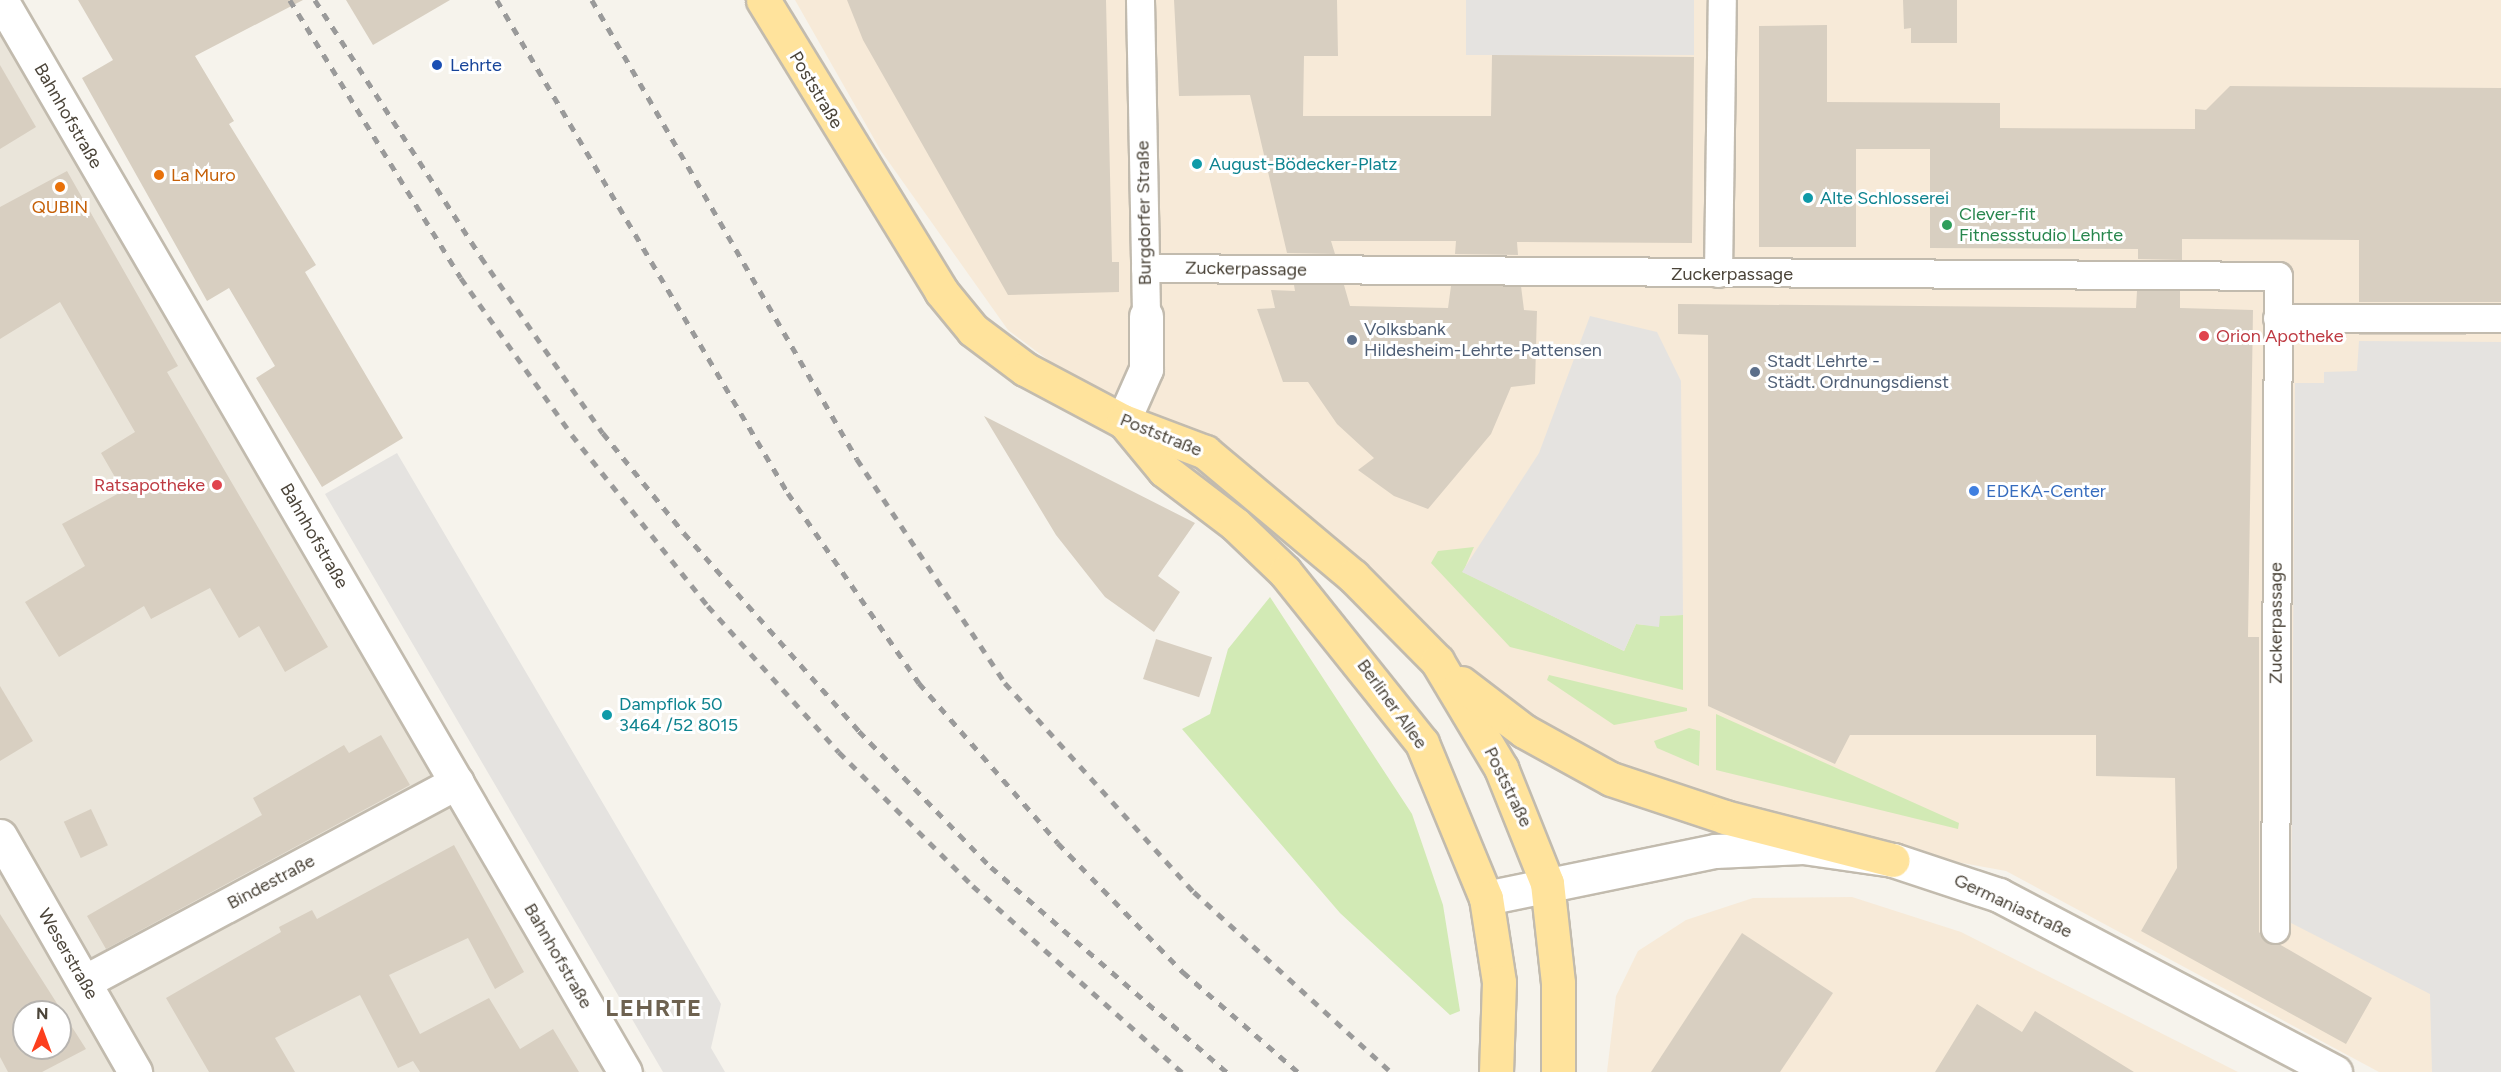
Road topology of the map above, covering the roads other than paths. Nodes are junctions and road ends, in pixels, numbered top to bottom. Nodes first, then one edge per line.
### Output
1 (1, 0) edge
2 (763, 0) edge
3 (1140, 0) edge
4 (1722, 0) edge
5 (1144, 268) junction
6 (1718, 273) junction
7 (1146, 316) joint
8 (2277, 318) junction
9 (2501, 318) edge
10 (1123, 421) junction
11 (1437, 661) junction
12 (457, 782) junction
13 (0, 836) edge
14 (1893, 860) junction
15 (1547, 883) junction
16 (1486, 898) junction
17 (2276, 929) dead end
18 (84, 982) junction
19 (135, 1072) edge
20 (625, 1072) edge
21 (1496, 1072) edge
22 (1558, 1072) edge
23 (2335, 1072) edge

1 - 12 street, Bahnhofstraße
2 - 10 main road, Poststraße
3 - 5 street, Burgdorfer Straße
4 - 6 street
5 - 6 street, Zuckerpassage
5 - 7 street, Burgdorfer Straße
6 - 8 street, Zuckerpassage
7 - 10 street, Burgdorfer Straße
8 - 9 street
8 - 17 street, Zuckerpassage
10 - 11 main road, Poststraße
10 - 16 main road, Berliner Allee
11 - 14 main road
11 - 15 main road, Poststraße
12 - 18 street, Bindestraße
12 - 20 street, Bahnhofstraße
13 - 18 street, Weserstraße
14 - 15 street, Germaniastraße
14 - 23 street, Germaniastraße
15 - 16 street, Germaniastraße
15 - 22 main road
16 - 21 main road, Berliner Allee
18 - 19 street, Weserstraße

